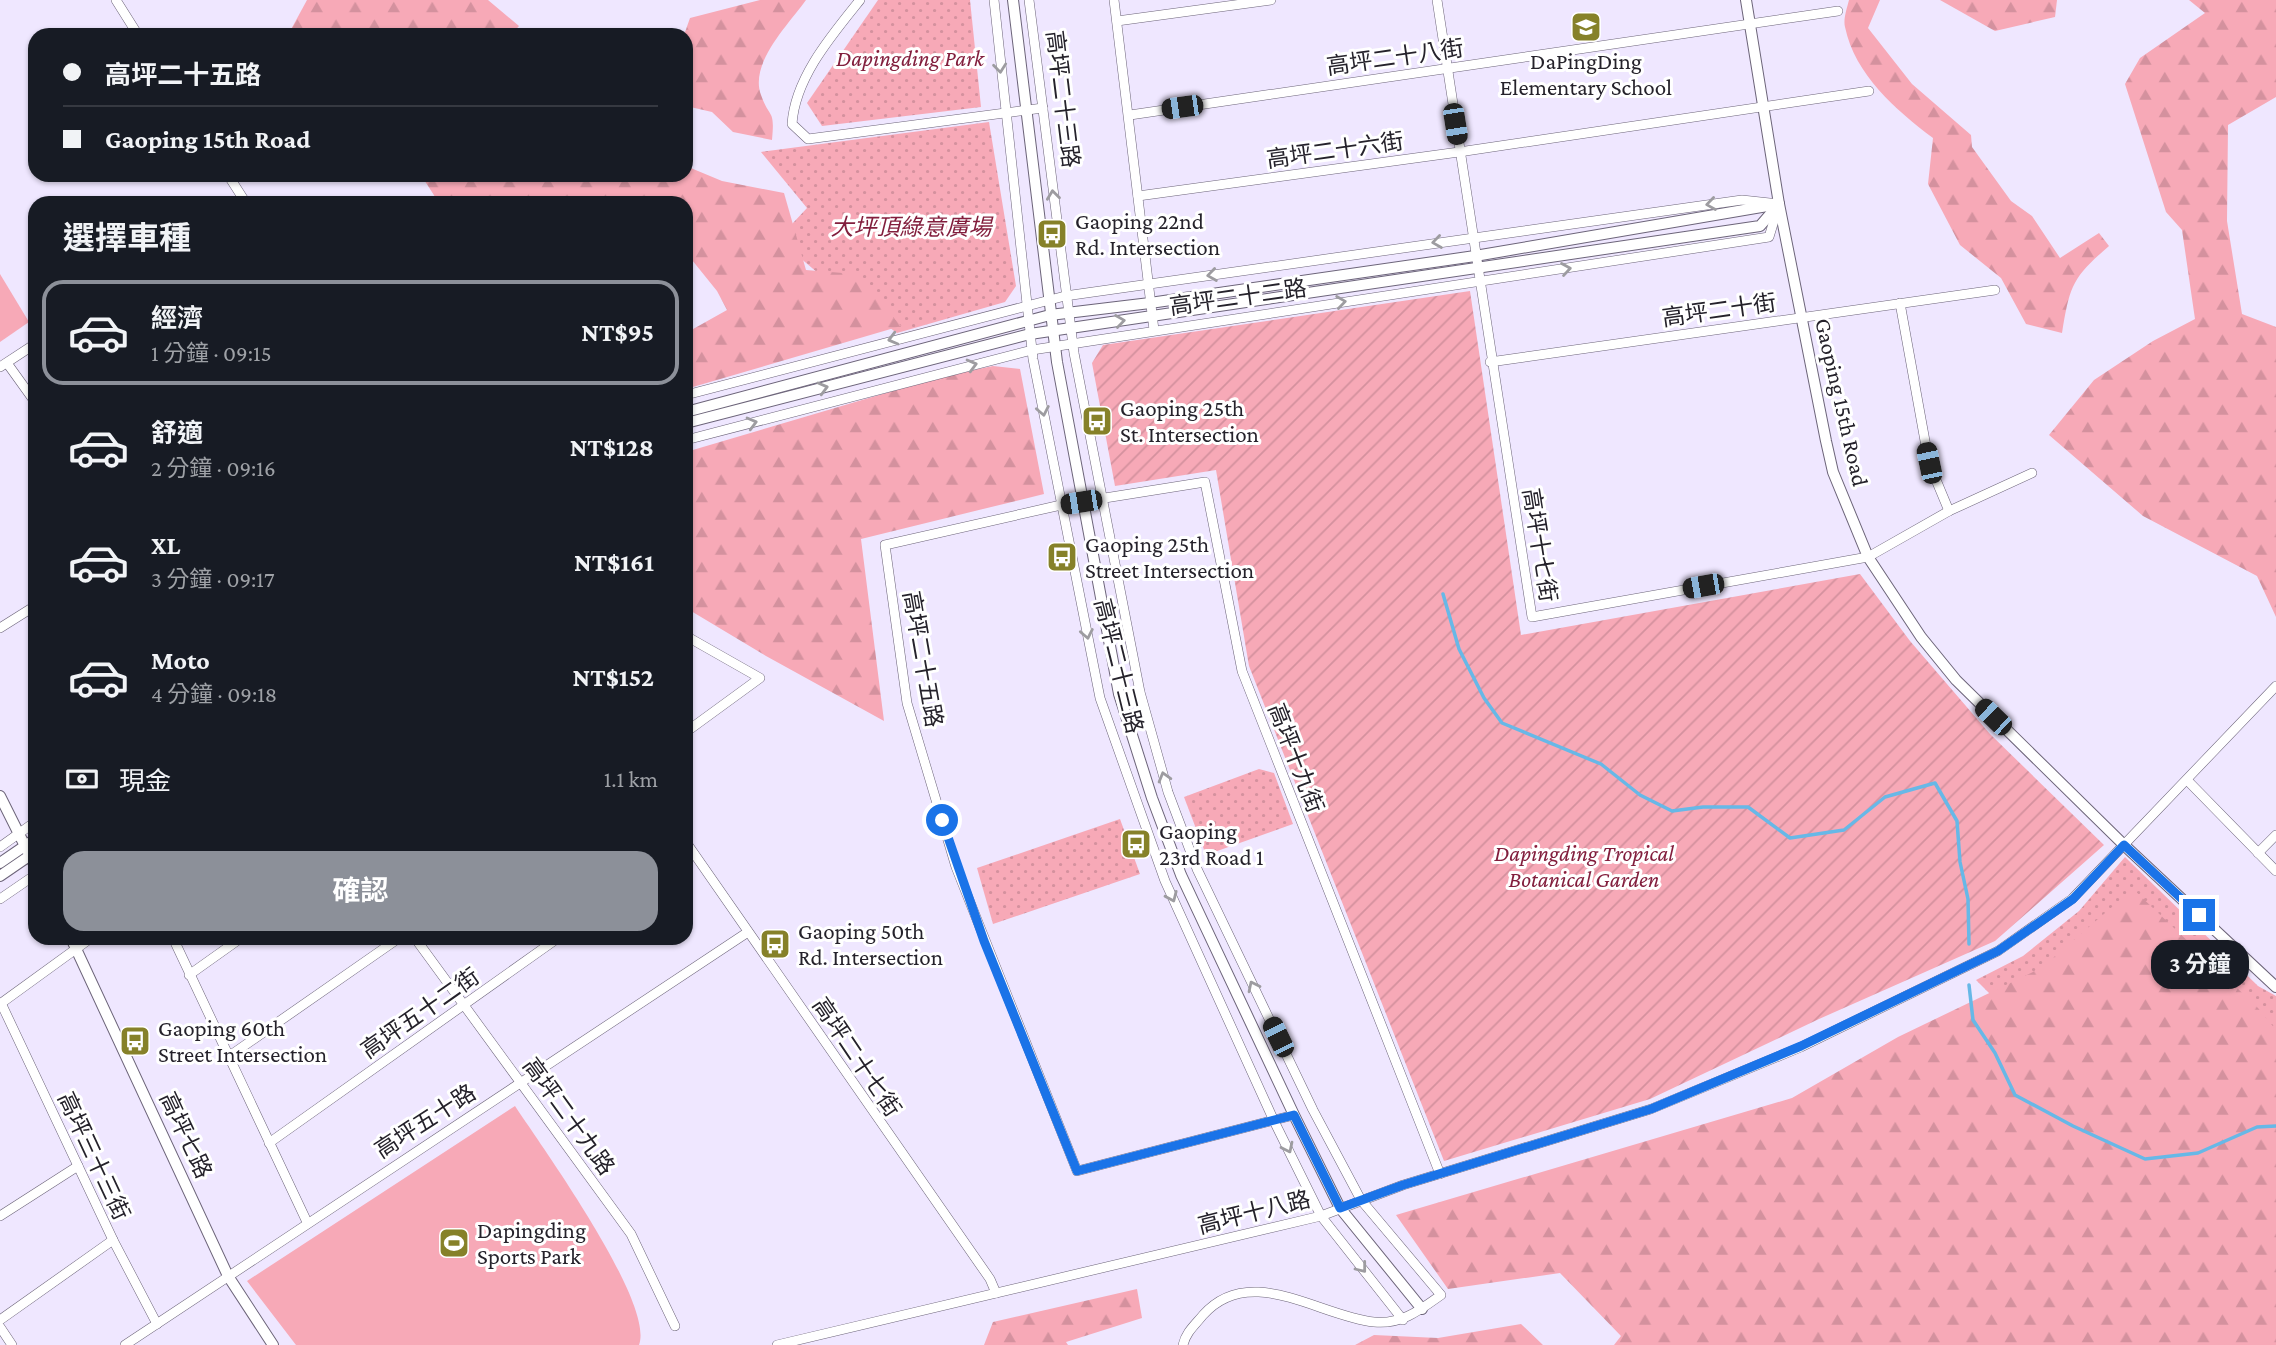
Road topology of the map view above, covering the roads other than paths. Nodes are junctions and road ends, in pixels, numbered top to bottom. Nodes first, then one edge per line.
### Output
1 (116, 0) edge
2 (860, 0) edge
3 (993, 0) edge
4 (1013, 0) edge
5 (1029, 0) edge
6 (1114, 0) edge
7 (1271, 0) edge
8 (1437, 0) edge
9 (1746, 0) edge
10 (1838, 11) dead end
11 (1117, 21) junction
12 (1749, 24) junction
13 (134, 28) edge
14 (1447, 69) junction
15 (1868, 91) dead end
16 (1043, 108) junction
17 (1762, 108) junction
18 (1027, 110) junction
19 (1005, 112) junction
20 (1130, 115) junction
21 (1459, 152) junction
22 (1138, 196) junction
23 (1779, 204) junction
24 (1472, 237) junction
25 (1475, 256) junction
26 (1476, 269) junction
27 (1478, 282) junction
28 (1148, 285) junction
29 (1994, 290) dead end
30 (1065, 296) junction
31 (1048, 299) junction
32 (1150, 303) junction
33 (1900, 303) junction
34 (1027, 304) junction
35 (1068, 312) junction
36 (1050, 314) junction
37 (1152, 316) junction
38 (1800, 318) junction
39 (1028, 320) junction
40 (1070, 328) junction
41 (1052, 330) junction
42 (1154, 330) junction
43 (1030, 334) junction
44 (1072, 343) junction
45 (1055, 346) junction
46 (28, 349) edge
47 (1032, 350) junction
48 (1490, 362) junction
49 (4, 365) edge
50 (693, 393) edge
51 (28, 394) edge
52 (693, 410) edge
53 (693, 421) edge
54 (693, 438) edge
55 (2032, 473) dead end
56 (1100, 498) junction
57 (1081, 502) junction
58 (1061, 505) junction
59 (1949, 512) junction
60 (1868, 558) junction
61 (28, 610) edge
62 (0, 628) edge
63 (693, 640) edge
64 (2276, 686) edge
65 (693, 727) edge
66 (2187, 780) junction
67 (0, 796) edge
68 (28, 827) edge
69 (19, 834) junction
70 (2276, 835) edge
71 (2124, 845) junction
72 (0, 847) edge
73 (28, 848) edge
74 (28, 852) edge
75 (28, 853) edge
76 (693, 853) edge
77 (2258, 853) junction
78 (0, 863) edge
79 (2276, 871) edge
80 (0, 876) edge
81 (28, 880) edge
82 (0, 899) edge
83 (748, 932) junction
84 (72, 945) edge
85 (75, 945) edge
86 (176, 945) edge
87 (231, 945) edge
88 (388, 945) edge
89 (420, 945) edge
90 (548, 945) edge
91 (189, 975) junction
92 (2275, 985) edge
93 (0, 1004) edge
94 (464, 1006) junction
95 (228, 1057) junction
96 (520, 1082) junction
97 (1294, 1115) junction
98 (1275, 1121) junction
99 (269, 1143) junction
100 (78, 1166) junction
101 (1440, 1174) junction
102 (1361, 1200) junction
103 (1340, 1208) junction
104 (0, 1216) edge
105 (1321, 1216) junction
106 (307, 1222) junction
107 (113, 1240) junction
108 (228, 1276) junction
109 (996, 1293) junction
110 (1422, 1309) junction
111 (0, 1320) edge
112 (1403, 1320) junction
113 (157, 1324) junction
114 (675, 1326) dead end
115 (0, 1327) edge
116 (12, 1345) edge
117 (125, 1345) edge
118 (274, 1345) edge
119 (777, 1345) edge
120 (1183, 1345) edge

1 - 13 street
2 - 19 street
3 -> 19 street, 高坪二十三路
4 - 18 street, 高坪二十三路
5 - 16 street, 高坪二十三路
6 - 11 street
7 - 11 street
8 - 14 street, 高坪十七街
9 - 12 street, Gaoping 15th Road
10 - 12 street, 高坪二十八街
11 - 20 street
12 - 14 street, 高坪二十八街
12 - 17 street, Gaoping 15th Road
14 - 20 street, 高坪二十八街
14 - 21 street, 高坪十七街
15 - 17 street, 高坪二十六街
16 - 18 street
30 -> 16 street, 高坪二十三路
17 - 21 street, 高坪二十六街
17 - 23 street, Gaoping 15th Road
18 - 19 street
18 - 31 street, 高坪二十三路
19 - 34 street, 高坪二十三路
20 - 22 street
21 - 22 street, 高坪二十六街
21 - 24 street, 高坪十七街
22 - 28 street
23 -> 24 street, 高坪二十二路
23 - 25 street, 高坪二十二路
23 - 26 street, 高坪二十二路
27 -> 23 street, 高坪二十二路
23 - 38 street, Gaoping 15th Road
24 - 25 street, 高坪十七街
24 -> 28 street, 高坪二十二路
25 - 26 street, 高坪十七街
25 - 32 street, 高坪二十二路
26 - 27 street, 高坪十七街
26 - 37 street, 高坪二十二路
42 -> 27 street, 高坪二十二路
27 - 48 street, 高坪十七街
28 - 30 street, 高坪二十二路
28 - 32 street
29 - 33 street, 高坪二十街
30 - 31 street, 高坪二十二路
30 - 35 street, 高坪二十三路
31 - 34 street, 高坪二十二路
31 - 36 street, 高坪二十三路
32 - 35 street, 高坪二十二路
32 - 37 street
33 - 38 street, 高坪二十街
33 - 59 street
34 - 39 street, 高坪二十三路
34 -> 50 street, 高坪二十二路
35 - 36 street, 高坪二十二路
35 - 40 street, 高坪二十三路
36 - 39 street, 高坪二十二路
36 - 41 street, 高坪二十三路
40 -> 37 street, 高坪二十二路
37 - 42 street
38 - 48 street, 高坪二十街
38 - 60 street, Gaoping 15th Road
39 - 43 street, 高坪二十三路
39 - 52 street, 高坪二十二路
40 - 41 street, 高坪二十二路
40 - 44 street, 高坪二十三路
41 - 43 street, 高坪二十二路
41 - 45 street, 高坪二十三路
42 - 44 street, 高坪二十二路
43 - 47 street, 高坪二十三路
53 -> 43 street, 高坪二十二路
44 - 45 street, 高坪二十二路
44 - 56 street, 高坪二十三路
45 - 47 street, 高坪二十二路
45 - 57 street, 高坪二十三路
46 - 49 street
54 -> 47 street, 高坪二十二路
47 -> 58 street, 高坪二十三路
48 - 60 street, 高坪十七街
49 - 51 street
55 - 59 street, 高坪十七街
56 - 57 street, 高坪十九街
56 - 101 street, 高坪十九街
102 -> 56 street, 高坪二十三路
57 - 58 street, 高坪十九街
57 - 97 street, 高坪二十三路
58 -> 98 street, 高坪二十三路
58 - 98 street, 高坪二十五路
59 - 60 street, 高坪十七街
60 - 71 street, Gaoping 15th Road
61 - 62 street
63 - 65 street
64 - 66 street, 高坪十八路
66 - 71 street, 高坪十八路
66 - 77 street
67 - 69 street
68 - 69 street
69 - 72 street
69 - 73 street
70 - 77 street
71 - 92 street, Gaoping 15th Road
71 - 101 street, 高坪十八路
74 - 78 street
75 - 80 street
76 - 83 street, 高坪二十七街
77 - 79 street
81 - 82 street
83 - 96 street, 高坪五十路
83 - 109 street, 高坪二十七街
84 - 93 street
85 - 108 street, 高坪七路
86 - 91 street
87 - 91 street
88 - 95 street
89 - 94 street, 高坪二十九路
90 - 94 street, 高坪五十二街
91 - 95 street
93 - 100 street, 高坪三十三街
94 - 96 street, 高坪二十九路
94 - 99 street, 高坪五十二街
95 - 99 street
96 - 106 street, 高坪五十路
96 - 114 street, 高坪二十九路
97 - 98 street, 高坪二十五路
97 - 103 street, 高坪二十三路
98 -> 105 street, 高坪二十三路
99 - 106 street
100 - 104 street
100 - 107 street, 高坪三十三街
101 - 102 street, 高坪十八路
102 - 103 street, 高坪十八路
102 - 110 street, 高坪二十三路
103 - 105 street, 高坪十八路
103 - 110 street, 高坪二十三路
105 - 109 street, 高坪十八路
105 -> 112 street, 高坪二十三路
106 - 108 street, 高坪五十路
107 - 111 street
107 - 113 street, 高坪三十三街
108 - 113 street, 高坪五十路
108 - 118 street, 高坪七路
109 - 119 street, 高坪十八路
110 - 112 street
112 - 120 street
113 - 117 street, 高坪五十路
115 - 116 street

